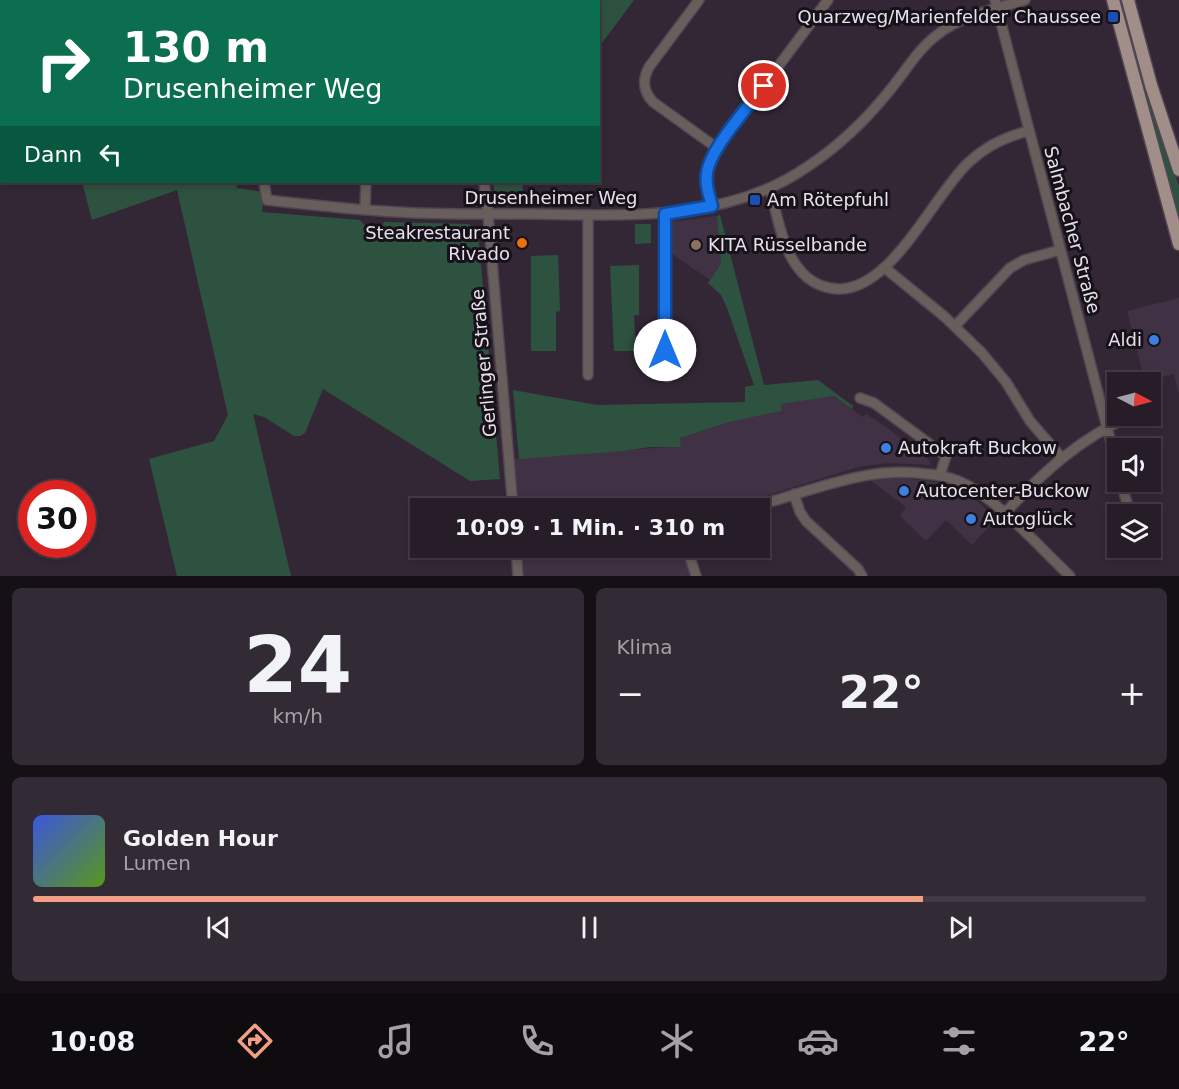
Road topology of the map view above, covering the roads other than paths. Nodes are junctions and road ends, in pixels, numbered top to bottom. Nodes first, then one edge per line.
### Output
1 (699, 0) edge
2 (828, 0) edge
3 (1025, 0) edge
4 (1113, 0) edge
5 (1128, 0) edge
6 (996, 4) edge
7 (1029, 130) junction
8 (717, 148) junction
9 (1179, 170) edge
10 (264, 183) edge
11 (366, 183) edge
12 (484, 183) edge
13 (770, 188) junction
14 (712, 206) junction
15 (365, 210) junction
16 (488, 214) junction
17 (665, 214) junction
18 (588, 215) junction
19 (1179, 244) edge
20 (1060, 250) junction
21 (885, 268) junction
22 (954, 326) junction
23 (588, 375) dead end
24 (668, 377) dead end
25 (860, 398) dead end
26 (1107, 426) junction
27 (1110, 438) edge
28 (1061, 457) junction
29 (940, 475) junction
30 (794, 494) junction
31 (512, 498) edge
32 (770, 501) edge
33 (1004, 514) junction
34 (517, 558) edge
35 (690, 558) edge
36 (518, 576) edge
37 (696, 576) edge
38 (862, 576) edge
39 (1070, 576) edge

1 - 8 street
2 - 8 street
3 - 6 street, Drusenheimer Weg
4 - 19 main road
5 - 9 main road
6 - 7 street, Salmbacher Straße
6 - 13 street, Drusenheimer Weg
7 - 20 street, Salmbacher Straße
7 - 21 street
8 - 14 street
10 - 15 street, Drusenheimer Weg
11 - 15 street
12 - 16 street, Gerlinger Straße
13 - 14 street, Drusenheimer Weg
13 - 21 street
14 - 17 street, Drusenheimer Weg
15 - 16 street, Drusenheimer Weg
16 - 18 street, Drusenheimer Weg
16 - 31 street, Gerlinger Straße
17 - 18 street, Drusenheimer Weg
17 - 24 street
18 - 23 street
20 - 22 street
20 - 26 street, Salmbacher Straße
21 - 22 street
22 - 28 street
25 - 29 street
26 - 27 street, Salmbacher Straße
26 - 28 street
28 - 33 street
29 - 30 street
29 - 33 street
30 - 32 street
30 - 38 street
33 - 39 street
34 - 36 street
35 - 37 street

